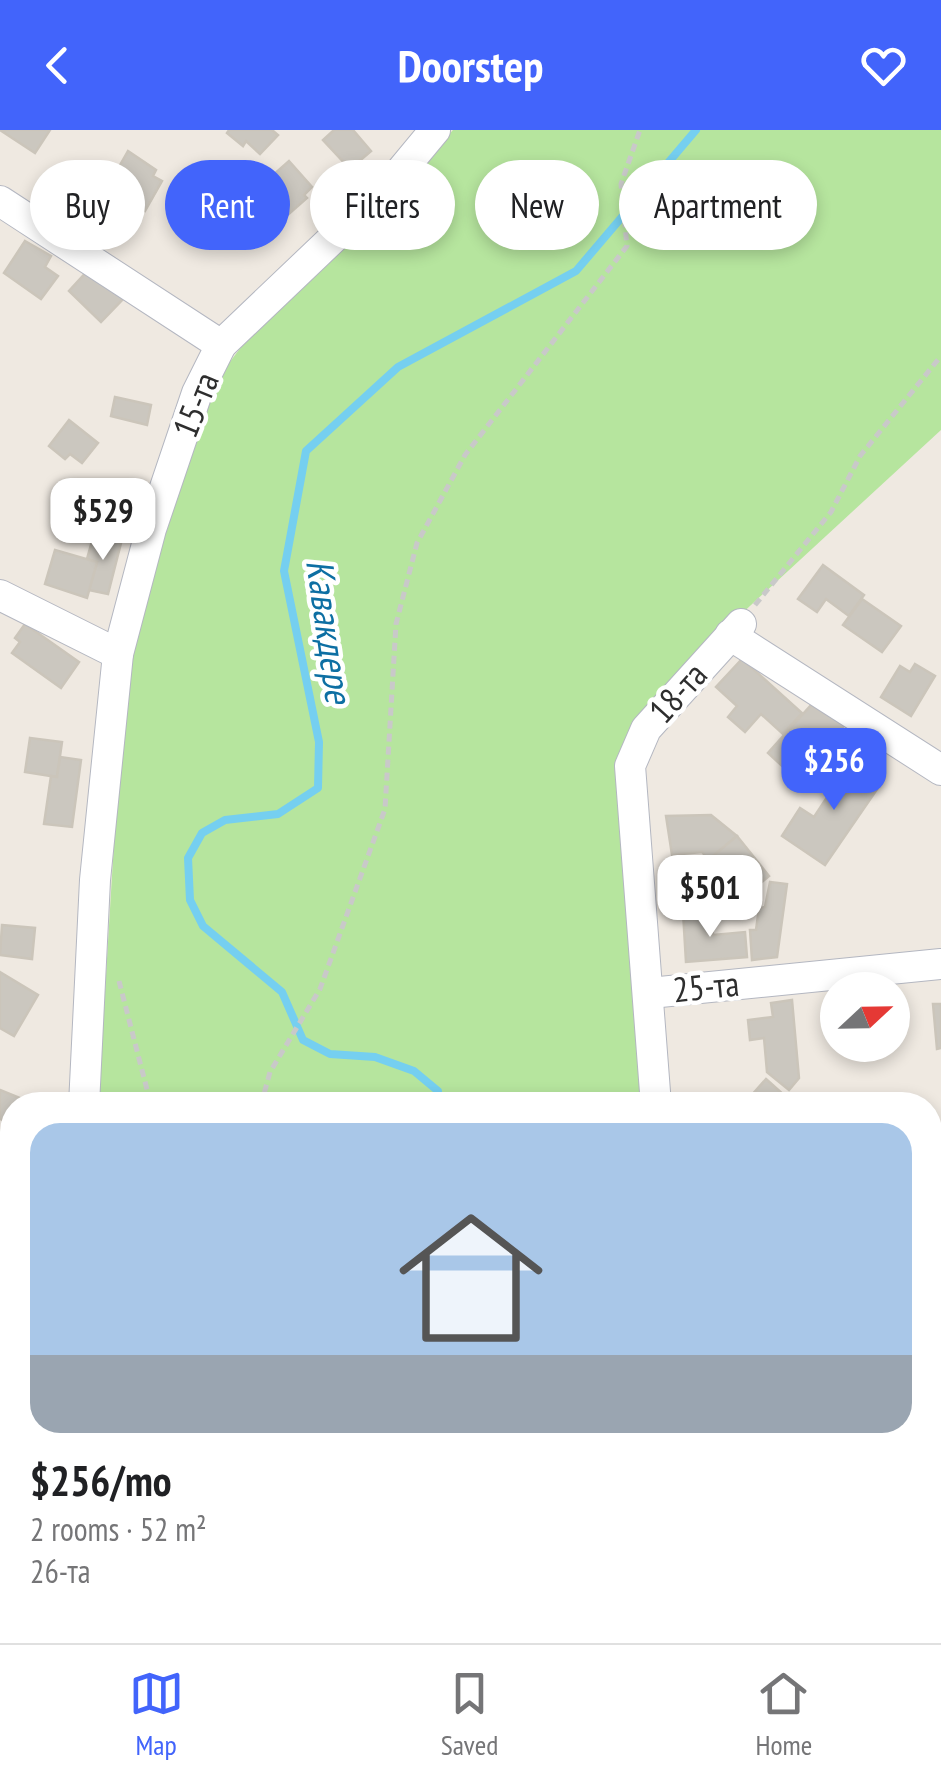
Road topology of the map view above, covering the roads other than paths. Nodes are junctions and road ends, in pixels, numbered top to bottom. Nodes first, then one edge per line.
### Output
1 (435, 130) edge
2 (0, 201) edge
3 (221, 345) junction
4 (0, 595) edge
5 (118, 654) junction
6 (941, 770) edge
7 (941, 964) edge
8 (650, 993) junction
9 (85, 1092) edge
10 (655, 1092) edge

1 - 3 street, 15-та
2 - 3 street
3 - 5 street, 15-та
4 - 5 street
5 - 9 street, 15-та
6 - 8 street, 18-та
7 - 8 street, 25-та
8 - 10 street, 18-та

